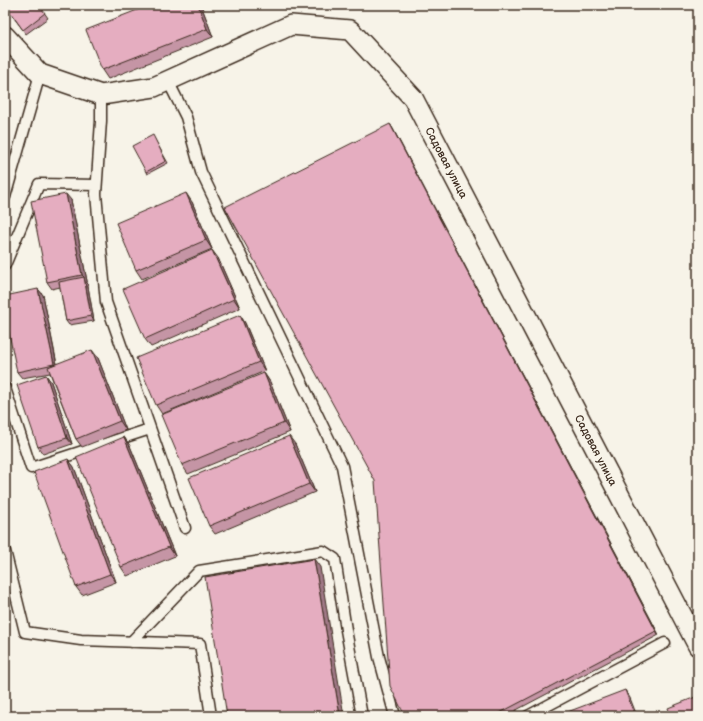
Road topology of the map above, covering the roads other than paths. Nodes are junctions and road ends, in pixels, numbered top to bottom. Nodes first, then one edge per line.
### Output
1 (5, 36) edge
2 (40, 74) junction
3 (168, 81) junction
4 (101, 95) junction
5 (96, 185) junction
6 (5, 197) edge
7 (5, 265) edge
8 (5, 388) edge
9 (150, 429) junction
10 (185, 528) dead end
11 (5, 551) edge
12 (131, 642) junction
13 (665, 643) dead end
14 (698, 646) edge
15 (211, 716) edge
16 (362, 716) edge
17 (395, 716) edge
18 (528, 716) edge

1 - 2 street, Садовая улица
2 - 4 street, Садовая улица
2 - 6 lane
3 - 4 street, Садовая улица
3 - 14 street, Садовая улица
3 - 17 lane
4 - 5 lane
5 - 7 lane
5 - 9 lane
8 - 9 lane
9 - 10 lane
11 - 12 lane
12 - 15 lane
12 - 16 lane
13 - 18 lane

